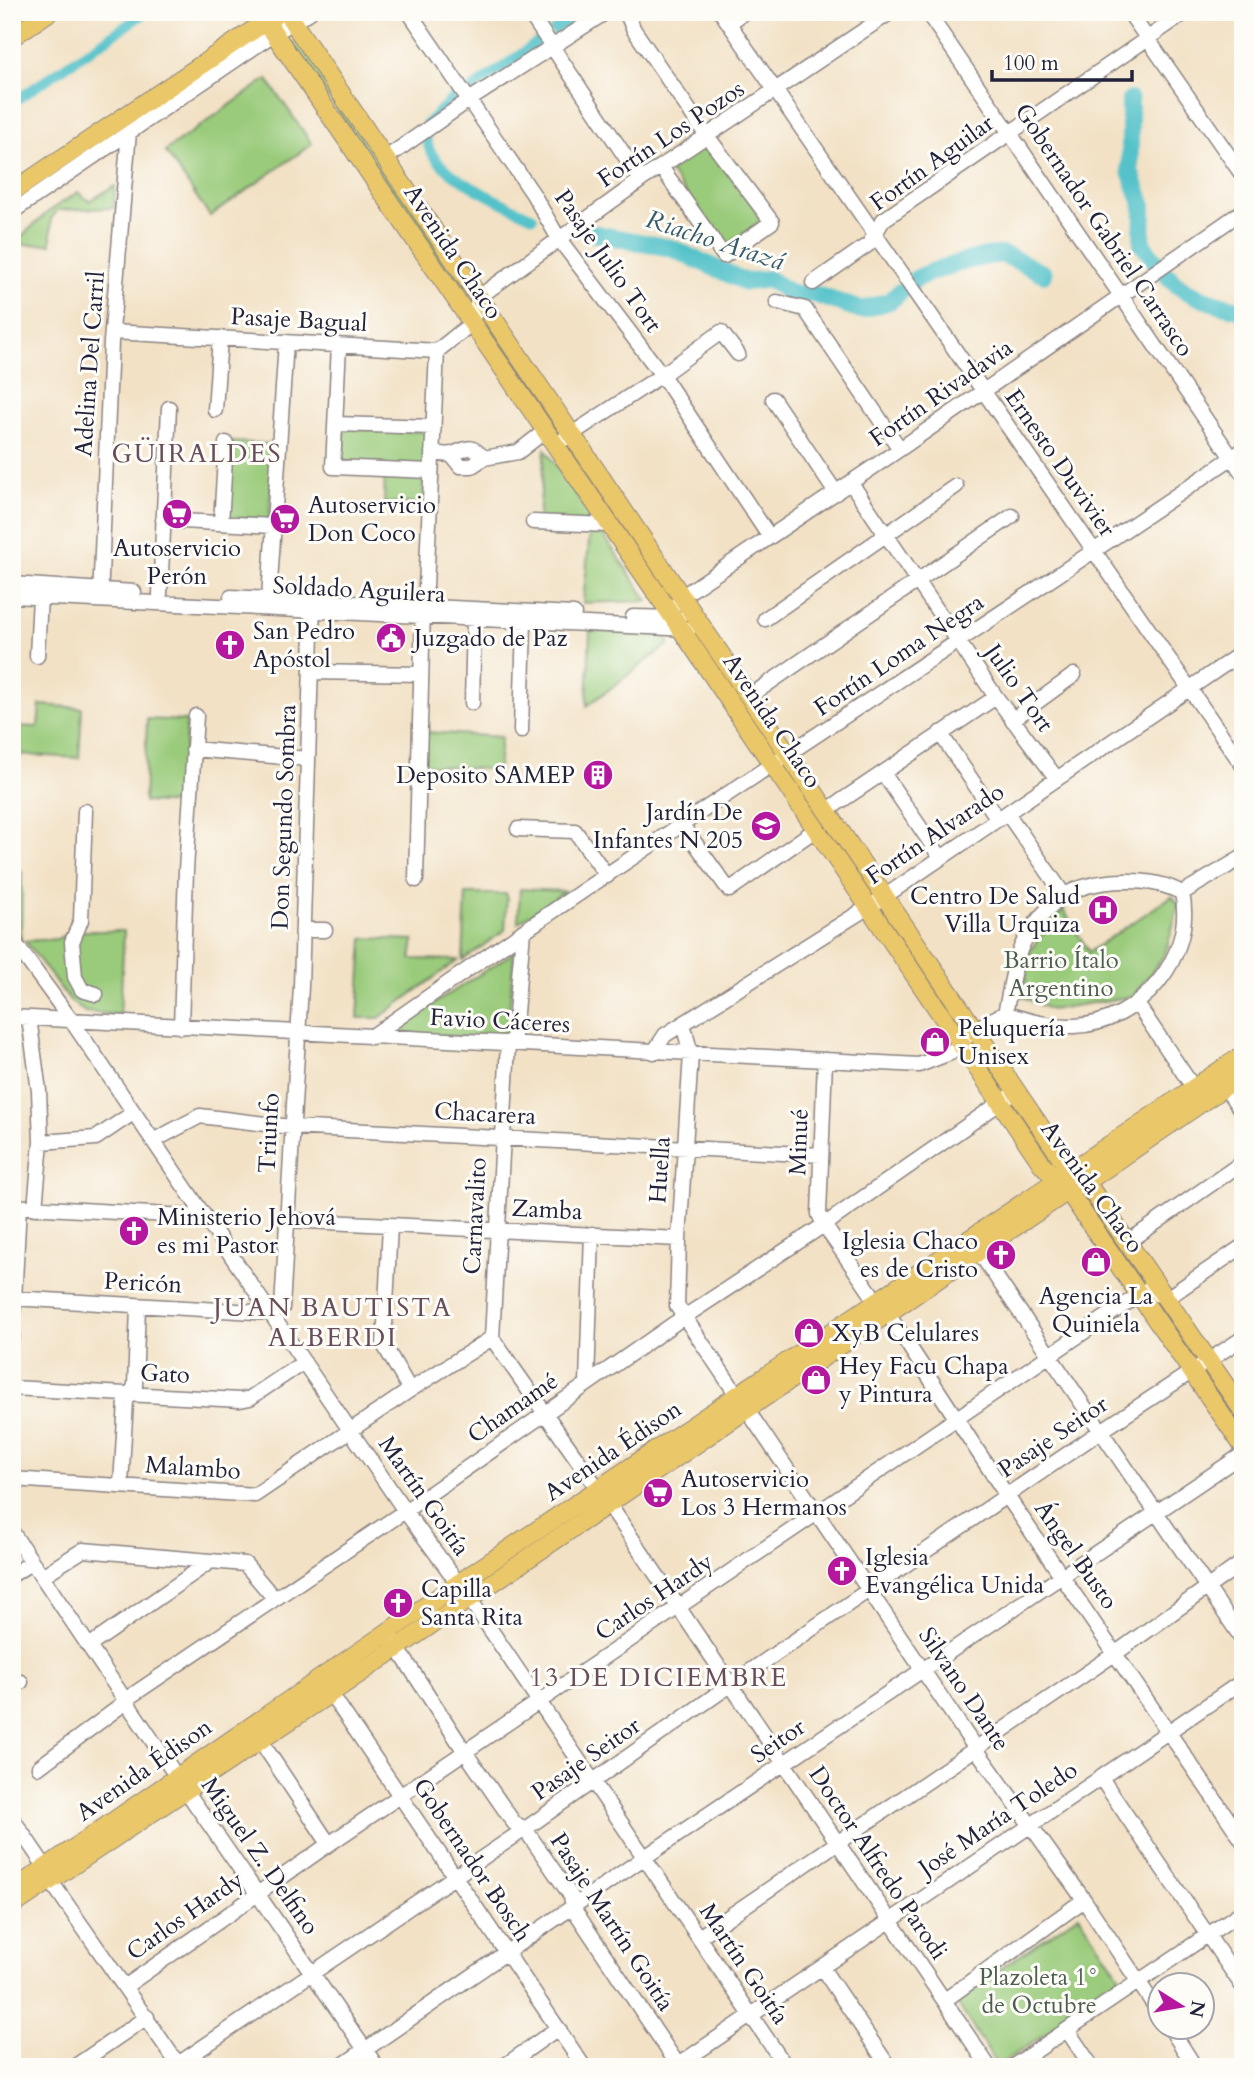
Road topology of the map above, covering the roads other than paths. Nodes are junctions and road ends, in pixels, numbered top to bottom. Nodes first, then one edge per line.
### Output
1 (49, 12) edge
2 (310, 12) edge
3 (409, 12) edge
4 (529, 12) edge
5 (606, 12) edge
6 (626, 12) edge
7 (745, 12) edge
8 (891, 12) edge
9 (927, 12) edge
10 (1129, 12) edge
11 (1186, 12) edge
12 (290, 18) edge
13 (725, 18) edge
14 (273, 22) edge
15 (12, 37) edge
16 (1147, 39) junction
17 (553, 47) junction
18 (774, 92) junction
19 (469, 100) junction
20 (129, 132) junction
21 (1011, 134) junction
22 (707, 136) junction
23 (386, 159) junction
24 (662, 167) junction
25 (1243, 176) edge
26 (641, 180) junction
27 (12, 192) edge
28 (1243, 211) edge
29 (12, 212) edge
30 (874, 236) junction
31 (559, 239) junction
32 (813, 283) dead end
33 (1121, 296) junction
34 (479, 297) junction
35 (777, 302) dead end
36 (472, 323) junction
37 (113, 332) junction
38 (220, 338) junction
39 (286, 342) junction
40 (339, 345) junction
41 (437, 351) junction
42 (738, 354) dead end
43 (662, 375) junction
44 (982, 392) junction
45 (773, 398) dead end
46 (169, 408) dead end
47 (215, 410) dead end
48 (336, 424) junction
49 (434, 427) junction
50 (572, 433) junction
51 (550, 438) junction
52 (226, 443) dead end
53 (900, 449) junction
54 (432, 453) junction
55 (1237, 454) edge
56 (431, 471) junction
57 (1243, 474) edge
58 (851, 483) junction
59 (956, 486) dead end
60 (836, 493) junction
61 (1012, 516) dead end
62 (163, 520) junction
63 (533, 522) dead end
64 (221, 523) junction
65 (609, 525) junction
66 (272, 526) junction
67 (769, 536) junction
68 (886, 536) junction
69 (1095, 552) junction
70 (918, 581) junction
71 (12, 584) edge
72 (426, 587) dead end
73 (160, 594) junction
74 (100, 595) junction
75 (12, 596) edge
76 (40, 597) junction
77 (681, 597) junction
78 (269, 598) junction
79 (198, 600) junction
80 (312, 606) junction
81 (423, 611) junction
82 (474, 618) junction
83 (765, 619) dead end
84 (524, 621) junction
85 (688, 624) junction
86 (960, 641) junction
87 (1243, 652) edge
88 (37, 656) dead end
89 (311, 672) junction
90 (421, 674) junction
91 (1074, 675) dead end
92 (1190, 688) junction
93 (750, 696) junction
94 (996, 697) junction
95 (472, 703) dead end
96 (196, 716) dead end
97 (1012, 720) junction
98 (521, 731) dead end
99 (940, 733) junction
100 (193, 749) junction
101 (789, 755) junction
102 (308, 759) junction
103 (772, 765) junction
104 (1243, 766) edge
105 (883, 773) junction
106 (1057, 779) junction
107 (85, 810) dead end
108 (826, 811) junction
109 (1003, 816) junction
110 (682, 825) junction
111 (518, 829) dead end
112 (816, 830) junction
113 (1243, 857) edge
114 (941, 858) junction
115 (607, 876) junction
116 (416, 880) dead end
117 (1182, 893) junction
118 (1064, 895) junction
119 (877, 902) junction
120 (303, 930) junction
121 (325, 930) dead end
122 (523, 931) junction
123 (12, 939) edge
124 (96, 995) dead end
125 (1137, 1004) junction
126 (1005, 1013) junction
127 (12, 1017) edge
128 (29, 1018) junction
129 (71, 1020) junction
130 (683, 1024) junction
131 (181, 1027) junction
132 (975, 1029) junction
133 (298, 1034) junction
134 (371, 1037) junction
135 (961, 1042) junction
136 (508, 1044) junction
137 (654, 1052) junction
138 (691, 1054) junction
139 (1243, 1055) edge
140 (825, 1060) junction
141 (1243, 1074) edge
142 (1220, 1080) junction
143 (1193, 1087) junction
144 (1017, 1091) junction
145 (1002, 1102) junction
146 (133, 1113) junction
147 (1243, 1113) edge
148 (292, 1127) junction
149 (502, 1138) junction
150 (153, 1141) junction
151 (41, 1142) junction
152 (685, 1147) junction
153 (821, 1155) junction
154 (1243, 1163) edge
155 (1071, 1181) junction
156 (16, 1206) edge
157 (35, 1208) junction
158 (203, 1217) junction
159 (287, 1220) junction
160 (390, 1225) junction
161 (824, 1225) junction
162 (497, 1230) junction
163 (592, 1234) junction
164 (679, 1239) junction
165 (1128, 1242) junction
166 (975, 1245) junction
167 (1243, 1246) edge
168 (1140, 1294) junction
169 (13, 1298) edge
170 (1167, 1298) junction
171 (138, 1307) junction
172 (883, 1308) junction
173 (271, 1313) junction
174 (686, 1317) junction
175 (12, 1338) edge
176 (492, 1338) junction
177 (1243, 1338) edge
178 (1050, 1356) junction
179 (1210, 1360) junction
180 (304, 1362) junction
181 (1192, 1372) junction
182 (587, 1383) junction
183 (12, 1388) edge
184 (410, 1390) junction
185 (130, 1395) junction
186 (742, 1403) junction
187 (1243, 1411) edge
188 (547, 1413) junction
189 (957, 1418) junction
190 (350, 1430) junction
191 (1101, 1431) junction
192 (1243, 1446) edge
193 (1243, 1454) edge
194 (12, 1479) edge
195 (121, 1485) junction
196 (603, 1496) junction
197 (1007, 1496) junction
198 (405, 1511) junction
199 (817, 1512) junction
200 (1157, 1512) junction
201 (12, 1532) edge
202 (211, 1561) junction
203 (32, 1562) junction
204 (1243, 1562) edge
205 (12, 1575) edge
206 (1063, 1575) junction
207 (42, 1576) junction
208 (1206, 1587) junction
209 (870, 1590) junction
210 (463, 1591) junction
211 (274, 1598) junction
212 (678, 1609) junction
213 (1243, 1640) edge
214 (392, 1641) junction
215 (89, 1646) junction
216 (1116, 1653) junction
217 (923, 1669) junction
218 (1243, 1681) edge
219 (730, 1685) junction
220 (326, 1686) junction
221 (125, 1700) junction
222 (540, 1702) junction
223 (1167, 1732) junction
224 (255, 1733) junction
225 (976, 1749) junction
226 (465, 1752) junction
227 (784, 1765) junction
228 (39, 1768) dead end
229 (1101, 1778) junction
230 (593, 1781) junction
231 (181, 1783) junction
232 (400, 1796) junction
233 (12, 1818) edge
234 (1030, 1826) junction
235 (525, 1829) junction
236 (1243, 1841) edge
237 (837, 1842) junction
238 (329, 1844) junction
239 (645, 1857) junction
240 (48, 1874) junction
241 (455, 1876) junction
242 (12, 1891) edge
243 (257, 1894) junction
244 (1084, 1900) junction
245 (12, 1906) edge
246 (573, 1908) junction
247 (1243, 1910) edge
248 (890, 1920) junction
249 (1207, 1934) junction
250 (699, 1937) junction
251 (506, 1952) junction
252 (822, 1968) junction
253 (313, 1972) junction
254 (1138, 1981) junction
255 (126, 1986) junction
256 (1243, 1987) edge
257 (1146, 1993) edge
258 (945, 2000) junction
259 (751, 2016) junction
260 (147, 2017) junction
261 (558, 2028) junction
262 (1067, 2030) junction
263 (1177, 2040) edge
264 (365, 2049) junction
265 (179, 2065) edge
266 (677, 2066) edge
267 (74, 2067) edge
268 (340, 2067) edge
269 (377, 2067) edge
270 (503, 2067) edge
271 (584, 2067) edge
272 (786, 2067) edge
273 (889, 2067) edge
274 (989, 2067) edge
275 (1012, 2067) edge
276 (1092, 2067) edge
277 (1195, 2067) edge

1 - 15 main road
2 - 12 street
3 - 19 street, Pasaje Julio Tort
4 - 17 street
5 - 17 street
6 - 22 street
7 - 13 street
8 - 18 street, Fortín Los Pozos
9 - 21 street, Gobernador Gabriel Carrasco
10 - 16 street
11 - 16 street, Fortín Aguilar
12 - 14 street
12 - 23 main road, Avenida Chaco
13 - 18 street, Ernesto Duvivier
14 - 20 street
14 - 27 main road
14 - 36 main road, Avenida Chaco
16 - 21 street, Fortín Aguilar
16 - 25 street
17 - 19 street
17 - 26 street
18 - 22 street, Fortín Los Pozos
18 - 30 street, Ernesto Duvivier
19 - 23 street
19 - 31 street, Pasaje Julio Tort
20 - 29 street
20 - 37 street, Adelina Del Carril
21 - 30 street, Fortín Aguilar
21 - 33 street, Gobernador Gabriel Carrasco
22 - 24 street, Fortín Los Pozos
22 - 24 street
23 - 34 main road, Avenida Chaco
24 - 26 street, Fortín Los Pozos
26 - 31 street, Fortín Los Pozos
28 - 33 street, Fortín Rivadavia
30 - 32 street, Fortín Aguilar
30 - 44 street, Ernesto Duvivier
31 - 34 street, Fortín Los Pozos
31 - 43 street, Pasaje Julio Tort
33 - 44 street, Fortín Rivadavia
33 - 55 street, Gobernador Gabriel Carrasco
34 - 36 street
34 - 50 main road, Avenida Chaco
35 - 53 street
36 - 41 street
36 - 51 main road, Avenida Chaco
37 - 38 street, Pasaje Bagual
37 - 74 street, Adelina Del Carril
38 - 39 street, Pasaje Bagual
38 - 47 street
39 - 40 street, Pasaje Bagual
39 - 66 street
40 - 41 street, Pasaje Bagual
40 - 48 street
41 - 49 street
42 - 43 street
43 - 50 street
43 - 67 street, Pasaje Julio Tort
44 - 53 street, Fortín Rivadavia
44 - 69 street, Ernesto Duvivier
45 - 60 street
46 - 62 street
48 - 49 street
48 - 56 street
49 - 54 street
50 - 51 street
50 - 77 main road, Avenida Chaco
51 - 54 street
51 - 65 main road, Avenida Chaco
52 - 64 street
53 - 58 street, Fortín Rivadavia
54 - 56 street
55 - 57 street, Gobernador Gabriel Carrasco
55 - 69 street, Fortín Loma Negra
56 - 72 street
58 - 60 street, Fortín Rivadavia
58 - 68 street, Julio Tort
59 - 68 street
60 - 67 street, Fortín Rivadavia
61 - 70 street
62 - 64 street
62 - 73 street
63 - 65 street
64 - 66 street
65 - 85 main road, Avenida Chaco
66 - 78 street
67 - 77 street, Fortín Rivadavia
68 - 70 street, Julio Tort
68 - 83 street
69 - 86 street, Fortín Loma Negra
69 - 92 street, Ernesto Duvivier
70 - 86 street, Julio Tort
70 - 93 street
71 - 74 street, Soldado Aguilera
73 - 74 street, Soldado Aguilera
73 - 79 street, Soldado Aguilera
74 - 76 street, Soldado Aguilera
74 - 79 street, Soldado Aguilera
75 - 76 street, Soldado Aguilera
76 - 88 street
77 - 85 main road, Avenida Chaco
78 - 79 street, Soldado Aguilera
78 - 80 street, Soldado Aguilera
79 - 80 street, Soldado Aguilera
80 - 81 street, Soldado Aguilera
80 - 89 street, Don Segundo Sombra
81 - 82 street, Soldado Aguilera
81 - 85 street, Soldado Aguilera
81 - 90 street
82 - 84 street, Soldado Aguilera
82 - 95 street
84 - 85 street, Soldado Aguilera
84 - 98 street
85 - 93 main road, Avenida Chaco
85 - 103 main road, Avenida Chaco
86 - 94 street, Julio Tort
86 - 101 street, Fortín Loma Negra
87 - 92 street, Fortín Alvarado
89 - 90 street
89 - 102 street, Don Segundo Sombra
90 - 116 street
91 - 97 street
92 - 104 street, Ernesto Duvivier
92 - 106 street, Fortín Alvarado
93 - 101 main road, Avenida Chaco
94 - 97 street, Julio Tort
94 - 99 street
96 - 100 street
97 - 106 street, Julio Tort
99 - 105 street
99 - 109 street
100 - 102 street
100 - 131 street
101 - 103 street, Fortín Loma Negra
101 - 108 main road, Avenida Chaco
102 - 120 street, Don Segundo Sombra
103 - 110 street, Fortín Loma Negra
103 - 112 main road, Avenida Chaco
105 - 108 street
105 - 114 street
106 - 109 street, Fortín Alvarado
107 - 124 street
108 - 119 main road, Avenida Chaco
109 - 114 street, Fortín Alvarado
109 - 118 street
110 - 112 street
110 - 115 street, Fortín Loma Negra
111 - 115 street
112 - 119 main road, Avenida Chaco
113 - 117 street
114 - 119 street, Fortín Alvarado
115 - 122 street, Fortín Loma Negra
117 - 118 street
117 - 125 street
118 - 126 street
119 - 130 street, Fortín Alvarado
119 - 132 main road, Avenida Chaco
119 - 135 main road, Avenida Chaco
120 - 121 street
120 - 133 street, Don Segundo Sombra
122 - 134 street, Fortín Loma Negra
122 - 136 street, Carnavalito
123 - 129 street, Martín Goitía
125 - 126 street
125 - 143 street
126 - 132 street, Favio Cáceres
127 - 128 street, Favio Cáceres
128 - 129 street, Favio Cáceres
128 - 151 street
129 - 131 street, Favio Cáceres
129 - 146 street, Martín Goitía
130 - 137 street, Fortín Alvarado
130 - 138 street, Huella
131 - 133 street, Favio Cáceres
132 - 135 street, Favio Cáceres
132 - 144 main road, Avenida Chaco
133 - 134 street, Favio Cáceres
133 - 148 street, Triunfo
134 - 136 street, Favio Cáceres
135 - 140 street, Favio Cáceres
135 - 145 main road, Avenida Chaco
136 - 137 street, Favio Cáceres
136 - 149 street, Carnavalito
137 - 138 street, Favio Cáceres
138 - 140 street, Favio Cáceres
138 - 152 street, Huella
139 - 142 main road, Avenida Édison
140 - 153 street, Minué
141 - 142 main road, Avenida Édison
142 - 143 main road, Avenida Édison
142 - 147 street
142 - 155 main road, Avenida Édison
143 - 155 main road, Avenida Édison
144 - 145 street, Chamamé
144 - 155 main road, Avenida Chaco
145 - 155 main road, Avenida Chaco
145 - 161 street, Chamamé
146 - 150 street, Martín Goitía
146 - 151 street
148 - 149 street, Chacarera
148 - 150 street, Chacarera
148 - 159 street, Triunfo
149 - 152 street, Chacarera
149 - 162 street, Carnavalito
150 - 158 street, Martín Goitía
151 - 157 street
152 - 153 street, Chacarera
152 - 164 street, Huella
153 - 161 street, Minué
154 - 165 street
155 - 165 main road, Avenida Chaco
155 - 166 main road, Avenida Édison
155 - 168 main road, Avenida Chaco
156 - 157 street
156 - 169 street
157 - 158 street
158 - 173 street, Martín Goitía
159 - 160 street, Zamba
159 - 173 street, Triunfo
160 - 162 street, Zamba
160 - 184 street
161 - 172 street, Ángel Busto
161 - 174 street, Chamamé
162 - 163 street, Zamba
162 - 176 street, Carnavalito
163 - 164 street, Zamba
163 - 182 street
164 - 174 street, Huella
165 - 170 main road, Avenida Chaco
166 - 172 main road, Avenida Édison
166 - 178 street
167 - 170 street
168 - 170 street
168 - 178 street, Carlos Hardy
168 - 181 main road, Avenida Chaco
169 - 171 street, Pericón
169 - 175 street
170 - 179 main road, Avenida Chaco
171 - 173 street, Pericón
171 - 185 street
172 - 186 main road, Avenida Édison
172 - 189 street, Ángel Busto
173 - 180 street, Martín Goitía
174 - 182 street, Chamamé
174 - 186 street, Silvano Dante
176 - 184 street, Malambo
176 - 188 street, Doctor Alfredo Parodi
177 - 179 street
178 - 189 street, Carlos Hardy
178 - 191 street
179 - 181 street
179 - 187 main road, Avenida Chaco
180 - 185 street, Gato
180 - 190 street, Martín Goitía
181 - 191 street, Pasaje Seitor
181 - 192 main road, Avenida Chaco
182 - 188 street, Chamamé
183 - 185 street, Gato
184 - 190 street, Malambo
185 - 195 street
186 - 196 main road, Avenida Édison
186 - 199 street, Silvano Dante
188 - 196 street, Doctor Alfredo Parodi
188 - 198 street, Chamamé
189 - 197 street, Ángel Busto
189 - 199 street, Carlos Hardy
190 - 195 street, Malambo
190 - 198 street, Martín Goitía
191 - 197 street, Pasaje Seitor
191 - 200 street
193 - 200 street, Seitor
194 - 195 street, Malambo
196 - 210 main road, Avenida Édison
196 - 212 street, Doctor Alfredo Parodi
197 - 206 street, Ángel Busto
197 - 209 street, Pasaje Seitor
198 - 210 street, Martín Goitía
198 - 211 street, Chamamé
199 - 209 street, Silvano Dante
199 - 212 street, Carlos Hardy
200 - 206 street, Seitor
200 - 208 street
201 - 203 street, Miguel Z. Delfino
202 - 207 street
202 - 211 street
202 - 215 street
203 - 205 street
203 - 207 street, Miguel Z. Delfino
204 - 208 street
206 - 216 street, Ángel Busto
206 - 217 street, Seitor
207 - 215 street, Miguel Z. Delfino
208 - 213 street
208 - 216 street
209 - 217 street, Silvano Dante
209 - 219 street, Pasaje Seitor
210 - 214 main road, Avenida Édison
210 - 222 street, Martín Goitía
211 - 221 street, Chamamé
212 - 219 street, Doctor Alfredo Parodi
212 - 222 street, Carlos Hardy
214 - 220 main road, Avenida Édison
214 - 226 street, Pasaje Martín Goitía
215 - 221 street, Miguel Z. Delfino
216 - 223 street, Ángel Busto
216 - 225 street
217 - 225 street, Silvano Dante
217 - 227 street, Seitor
218 - 223 street, José María Toledo
219 - 227 street, Doctor Alfredo Parodi
219 - 230 street, Pasaje Seitor
220 - 224 main road, Avenida Édison
220 - 232 street, Gobernador Bosch
221 - 228 street, Chamamé
221 - 231 street, Miguel Z. Delfino
222 - 226 street, Carlos Hardy
222 - 230 street, Martín Goitía
223 - 229 street, José María Toledo
223 - 236 street, Ángel Busto
224 - 231 main road, Avenida Édison
224 - 238 street
225 - 234 street, Silvano Dante
225 - 237 street
226 - 232 street, Carlos Hardy
226 - 235 street, Pasaje Martín Goitía
227 - 237 street, Doctor Alfredo Parodi
227 - 239 street, Seitor
229 - 234 street, José María Toledo
229 - 249 street
230 - 235 street, Pasaje Seitor
230 - 239 street, Martín Goitía
231 - 240 main road, Avenida Édison
231 - 243 street, Miguel Z. Delfino
232 - 238 street, Carlos Hardy
232 - 241 street, Gobernador Bosch
233 - 240 street
234 - 244 street, Silvano Dante
234 - 248 street, José María Toledo
235 - 241 street, Pasaje Seitor
235 - 246 street, Pasaje Martín Goitía
237 - 248 street, Doctor Alfredo Parodi
237 - 250 street
238 - 243 street, Carlos Hardy
239 - 246 street, Seitor
239 - 250 street, Martín Goitía
240 - 242 main road, Avenida Édison
240 - 245 main road, Avenida Édison
240 - 255 street
241 - 251 street, Gobernador Bosch
241 - 253 street, Pasaje Seitor
243 - 253 street, Miguel Z. Delfino
243 - 255 street, Carlos Hardy
244 - 254 street, Silvano Dante
244 - 258 street
246 - 251 street, Seitor
246 - 266 street, Pasaje Martín Goitía
247 - 249 street
248 - 252 street, José María Toledo
248 - 258 street, Doctor Alfredo Parodi
249 - 254 street
249 - 256 street
250 - 259 street, Martín Goitía
251 - 261 street, Gobernador Bosch
251 - 264 street, Seitor
252 - 259 street, José María Toledo
252 - 273 street
253 - 264 street, Miguel Z. Delfino
253 - 265 street, Pasaje Seitor
254 - 257 street, Silvano Dante
254 - 262 street
255 - 260 street
258 - 274 street, Doctor Alfredo Parodi
259 - 266 street, José María Toledo
259 - 272 street, Martín Goitía
260 - 265 street
260 - 267 street
261 - 270 street
261 - 271 street, Gobernador Bosch
262 - 275 street
262 - 276 street
263 - 277 street
264 - 268 street, Seitor
264 - 269 street, Miguel Z. Delfino

